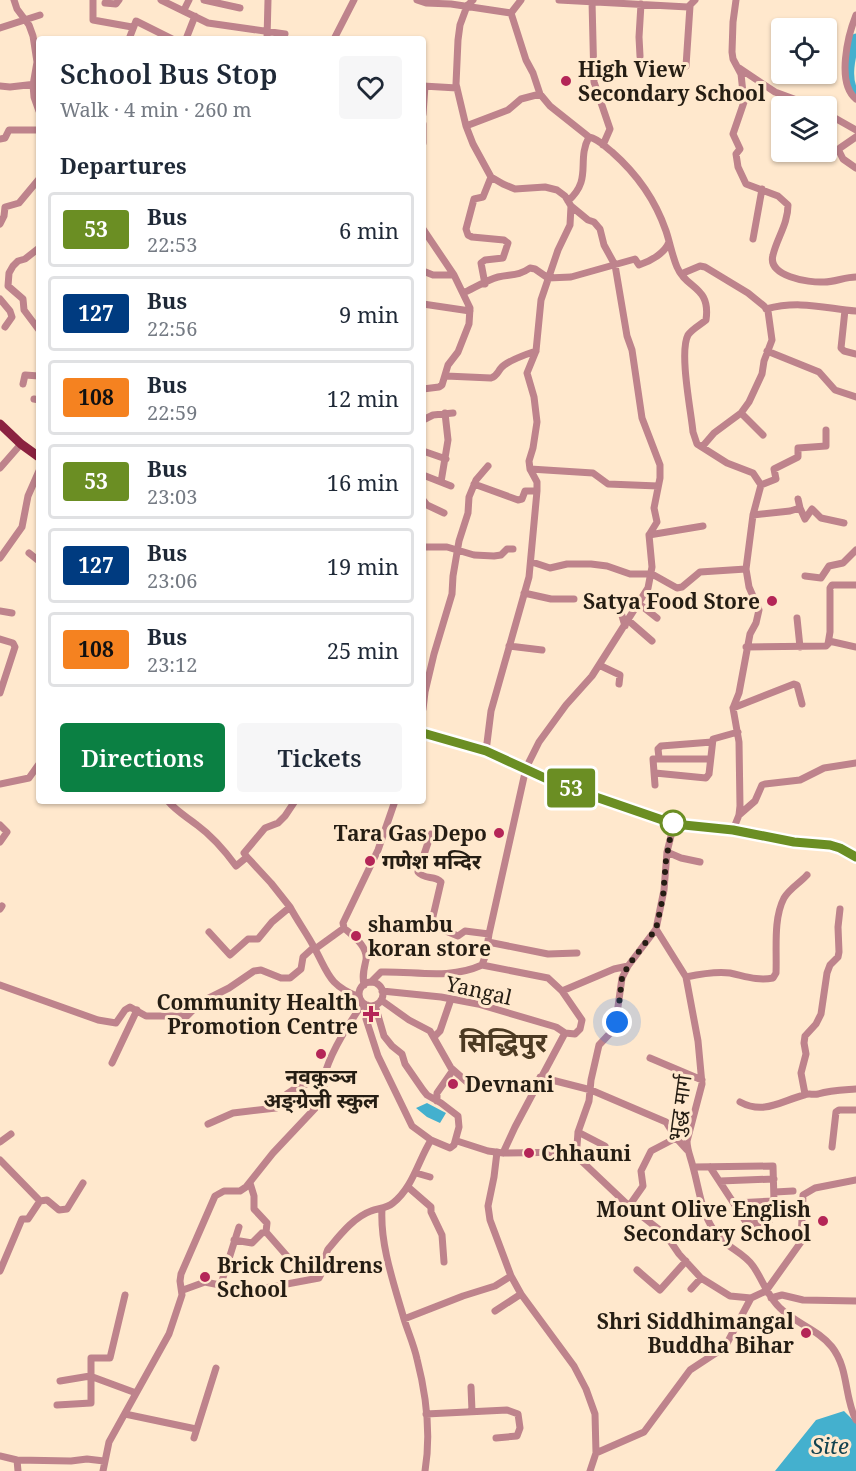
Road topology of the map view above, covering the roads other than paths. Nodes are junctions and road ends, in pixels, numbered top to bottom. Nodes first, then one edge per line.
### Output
1 (14, 0) edge
2 (93, 0) edge
3 (119, 0) edge
4 (161, 0) edge
5 (189, 0) edge
6 (204, 0) edge
7 (268, 0) edge
8 (354, 0) edge
9 (417, 0) edge
10 (521, 0) edge
11 (558, 0) edge
12 (736, 0) edge
13 (591, 1) edge
14 (105, 3) dead end
15 (470, 3) edge
16 (692, 3) edge
17 (641, 4) junction
18 (240, 8) dead end
19 (184, 10) junction
20 (511, 13) junction
21 (40, 15) dead end
22 (856, 15) edge
23 (195, 16) junction
24 (25, 20) junction
25 (132, 27) junction
26 (0, 28) edge
27 (285, 34) dead end
28 (268, 35) edge
29 (130, 36) edge
30 (166, 36) edge
31 (187, 36) edge
32 (336, 36) edge
33 (640, 56) dead end
34 (36, 58) edge
35 (686, 66) dead end
36 (739, 68) junction
37 (36, 84) edge
38 (0, 86) edge
39 (426, 86) edge
40 (458, 88) junction
41 (540, 94) junction
42 (786, 96) edge
43 (856, 99) edge
44 (36, 103) edge
45 (837, 119) edge
46 (466, 126) junction
47 (36, 130) edge
48 (856, 130) edge
49 (589, 137) junction
50 (856, 137) edge
51 (0, 139) edge
52 (603, 145) junction
53 (856, 168) edge
54 (491, 177) junction
55 (36, 183) edge
56 (762, 189) junction
57 (570, 204) junction
58 (0, 224) edge
59 (426, 234) edge
60 (753, 239) dead end
61 (669, 242) junction
62 (36, 250) edge
63 (615, 265) junction
64 (0, 272) edge
65 (426, 272) edge
66 (681, 273) junction
67 (9, 276) junction
68 (454, 276) junction
69 (856, 277) edge
70 (548, 278) junction
71 (485, 284) junction
72 (8, 286) junction
73 (463, 293) junction
74 (0, 298) edge
75 (426, 304) edge
76 (766, 309) junction
77 (845, 310) junction
78 (470, 311) junction
79 (856, 311) edge
80 (36, 326) edge
81 (5, 327) dead end
82 (536, 351) junction
83 (767, 351) junction
84 (856, 354) edge
85 (36, 376) edge
86 (446, 376) junction
87 (23, 384) dead end
88 (426, 389) edge
89 (856, 397) edge
90 (741, 412) junction
91 (445, 413) junction
92 (453, 413) dead end
93 (426, 419) edge
94 (0, 424) edge
95 (826, 430) dead end
96 (763, 435) dead end
97 (21, 444) junction
98 (702, 447) junction
99 (426, 452) edge
100 (36, 455) edge
101 (446, 459) junction
102 (488, 466) dead end
103 (0, 468) edge
104 (530, 469) junction
105 (426, 476) edge
106 (36, 478) edge
107 (441, 482) junction
108 (474, 484) junction
109 (761, 484) junction
110 (451, 486) dead end
111 (658, 486) junction
112 (537, 491) junction
113 (798, 499) dead end
114 (426, 504) edge
115 (800, 508) junction
116 (444, 513) dead end
117 (753, 515) junction
118 (844, 523) dead end
119 (703, 526) dead end
120 (649, 535) junction
121 (426, 547) edge
122 (513, 549) dead end
123 (458, 550) junction
124 (856, 550) edge
125 (29, 553) dead end
126 (0, 558) edge
127 (36, 559) edge
128 (532, 562) junction
129 (746, 569) junction
130 (652, 574) junction
131 (805, 576) dead end
132 (856, 585) edge
133 (524, 593) junction
134 (574, 599) dead end
135 (615, 602) dead end
136 (638, 603) junction
137 (0, 611) edge
138 (12, 613) dead end
139 (657, 618) dead end
140 (797, 618) dead end
141 (627, 623) junction
142 (0, 639) edge
143 (829, 640) junction
144 (652, 641) dead end
145 (509, 646) junction
146 (746, 647) junction
147 (800, 647) junction
148 (856, 647) edge
149 (542, 650) dead end
150 (599, 665) junction
151 (619, 684) dead end
152 (426, 688) edge
153 (0, 693) edge
154 (802, 704) dead end
155 (733, 708) junction
156 (738, 732) junction
157 (426, 734) edge
158 (712, 742) junction
159 (486, 751) junction
160 (659, 758) junction
161 (710, 759) junction
162 (856, 764) edge
163 (526, 768) junction
164 (36, 771) edge
165 (654, 773) junction
166 (0, 784) edge
167 (656, 785) dead end
168 (171, 804) edge
169 (293, 804) edge
170 (394, 804) edge
171 (739, 815) junction
172 (674, 824) junction
173 (0, 825) edge
174 (733, 830) junction
175 (431, 834) dead end
176 (0, 842) edge
177 (667, 852) junction
178 (247, 857) junction
179 (856, 857) edge
180 (700, 862) dead end
181 (807, 875) dead end
182 (290, 907) junction
183 (840, 909) dead end
184 (344, 928) junction
185 (656, 929) junction
186 (210, 932) dead end
187 (488, 938) junction
188 (315, 949) junction
189 (577, 953) dead end
190 (482, 965) junction
191 (628, 966) junction
192 (686, 976) junction
193 (367, 983) junction
194 (0, 985) edge
195 (382, 991) junction
196 (562, 991) junction
197 (451, 999) junction
198 (369, 1002) junction
199 (137, 1010) junction
200 (565, 1033) junction
201 (435, 1036) junction
202 (650, 1058) dead end
203 (112, 1063) dead end
204 (453, 1070) junction
205 (324, 1077) junction
206 (540, 1077) junction
207 (702, 1080) junction
208 (856, 1089) edge
209 (476, 1090) dead end
210 (591, 1090) junction
211 (805, 1094) junction
212 (437, 1101) junction
213 (740, 1102) dead end
214 (856, 1110) edge
215 (208, 1124) dead end
216 (578, 1132) junction
217 (11, 1134) dead end
218 (676, 1138) junction
219 (430, 1140) junction
220 (457, 1141) junction
221 (0, 1142) edge
222 (605, 1146) dead end
223 (831, 1147) dead end
224 (687, 1150) junction
225 (572, 1152) junction
226 (500, 1153) junction
227 (0, 1160) edge
228 (693, 1167) junction
229 (710, 1167) junction
230 (416, 1173) junction
231 (430, 1177) dead end
232 (774, 1179) junction
233 (856, 1180) edge
234 (720, 1181) junction
235 (250, 1183) junction
236 (83, 1184) dead end
237 (408, 1187) junction
238 (793, 1191) dead end
239 (775, 1192) junction
240 (39, 1201) junction
241 (735, 1203) junction
242 (629, 1206) junction
243 (382, 1209) junction
244 (769, 1221) dead end
245 (239, 1227) dead end
246 (266, 1232) junction
247 (234, 1240) junction
248 (287, 1256) dead end
249 (686, 1261) junction
250 (444, 1262) dead end
251 (0, 1270) edge
252 (638, 1270) dead end
253 (511, 1276) junction
254 (701, 1278) junction
255 (221, 1284) junction
256 (691, 1289) dead end
257 (183, 1290) junction
258 (521, 1294) junction
259 (125, 1295) dead end
260 (769, 1295) junction
261 (751, 1298) junction
262 (856, 1301) edge
263 (495, 1311) dead end
264 (404, 1319) junction
265 (216, 1368) dead end
266 (90, 1376) junction
267 (60, 1381) dead end
268 (471, 1387) dead end
269 (136, 1393) junction
270 (57, 1405) dead end
271 (472, 1412) junction
272 (124, 1414) junction
273 (426, 1414) junction
274 (856, 1420) edge
275 (196, 1429) junction
276 (194, 1438) dead end
277 (496, 1438) dead end
278 (596, 1453) junction
279 (0, 1456) edge
280 (17, 1460) junction
281 (104, 1461) junction
282 (18, 1471) edge
283 (102, 1471) edge
284 (425, 1471) edge
285 (590, 1471) edge

1 - 24 street
2 - 25 street
3 - 14 street
4 - 19 street
5 - 19 street
6 - 18 street
7 - 28 street
8 - 32 street
9 - 15 street
10 - 20 street
11 - 13 street
12 - 36 street
13 - 17 street
13 - 52 street
15 - 20 street
15 - 40 street
16 - 17 street
16 - 35 street
17 - 33 street
19 - 23 street
20 - 41 street
21 - 24 street
22 - 43 street
23 - 28 street
23 - 31 street
24 - 26 street
24 - 34 street
25 - 29 street
25 - 30 street
27 - 28 street
36 - 42 street
36 - 56 street
37 - 38 street
37 - 44 street
39 - 40 street
40 - 46 street
41 - 46 street
41 - 49 street
45 - 48 street
46 - 54 street
47 - 51 street
49 - 52 street
49 - 57 street
50 - 53 street
52 - 61 street
54 - 57 street
54 - 71 street
55 - 58 street
56 - 60 street
56 - 69 street
57 - 63 street
57 - 70 street
59 - 68 street
61 - 63 street
61 - 66 street
62 - 67 street
63 - 70 street
63 - 111 street
64 - 67 street
65 - 68 street
66 - 76 street
66 - 98 street
67 - 72 street
68 - 73 street
70 - 71 street
70 - 82 street
71 - 73 street
72 - 74 street
72 - 80 street
73 - 78 street
74 - 81 street
75 - 78 street
76 - 77 street
76 - 83 street
77 - 79 street
77 - 84 street
78 - 86 street
82 - 86 street
82 - 104 street
83 - 89 street
83 - 90 street
85 - 87 street
86 - 88 street
90 - 96 street
90 - 98 street
91 - 92 street
91 - 93 street
91 - 101 street
94 - 97 main road
95 - 109 street
97 - 100 main road
97 - 103 street
98 - 109 street
99 - 101 street
101 - 107 street
102 - 108 street
104 - 111 street
104 - 112 street
105 - 107 street
106 - 126 street
107 - 110 street
108 - 112 street
108 - 123 street
109 - 117 street
111 - 120 street
112 - 128 street
113 - 115 street
114 - 116 street
115 - 117 street
115 - 118 street
117 - 129 street
119 - 120 street
120 - 130 street
121 - 123 street
122 - 123 street
123 - 152 street
124 - 131 street
125 - 127 street
128 - 130 street
128 - 133 street
129 - 130 street
129 - 146 street
130 - 136 street
132 - 143 street
133 - 134 street
133 - 145 street
135 - 141 street
136 - 139 street
136 - 141 street
137 - 138 street
140 - 147 street
141 - 144 street
141 - 150 street
142 - 153 street
143 - 147 street
143 - 148 street
145 - 149 street
145 - 159 street
146 - 147 street
146 - 155 street
150 - 151 street
150 - 163 street
154 - 155 street
155 - 156 street
156 - 158 street
156 - 171 street
157 - 159 main road
158 - 160 street
158 - 161 street
159 - 163 main road
160 - 161 street
160 - 165 street
161 - 165 street
162 - 171 street
163 - 172 main road
163 - 187 street
164 - 166 street
165 - 167 street
168 - 178 street
169 - 178 street
170 - 184 street
171 - 174 street
172 - 174 main road
172 - 177 street
173 - 176 street
174 - 179 main road
175 - 187 street
177 - 180 street
177 - 185 street
178 - 182 street
181 - 192 street
182 - 186 street
182 - 188 street
183 - 211 street
184 - 188 street
184 - 193 street
185 - 191 street
185 - 192 street, भुद्ध मार्ग
187 - 189 street
187 - 190 street
188 - 198 street
188 - 199 street
190 - 193 street
190 - 196 street
191 - 196 street
191 - 210 street
192 - 207 street, भुद्ध मार्ग
193 - 195 street
193 - 198 street
194 - 199 street
195 - 197 street, Yangal
195 - 198 street
196 - 200 street
197 - 200 street, Yangal
197 - 201 street
198 - 201 street
198 - 205 street
198 - 212 street
198 - 219 street
199 - 203 street
200 - 206 street
201 - 204 street
202 - 207 street
204 - 209 street
204 - 212 street
205 - 215 street
205 - 235 street
206 - 210 street
206 - 226 street
207 - 224 street, भुद्ध मार्ग
208 - 211 street
210 - 216 street
210 - 218 street
211 - 213 street
212 - 220 street
214 - 223 street
216 - 222 street
216 - 225 street
217 - 221 street
218 - 224 street
218 - 242 street
219 - 220 street
219 - 230 street
220 - 226 street
224 - 228 street, भुद्ध मार्ग
225 - 226 street
225 - 242 street
226 - 253 street
227 - 240 street
228 - 229 street
228 - 260 street, भुद्ध मार्ग
229 - 232 street
229 - 234 street
230 - 231 street
230 - 237 street
232 - 234 street
232 - 239 street
233 - 260 street
234 - 241 street
235 - 246 street
235 - 257 street
236 - 240 street
237 - 243 street
237 - 250 street
238 - 239 street
239 - 241 street
240 - 251 street
241 - 244 street
242 - 249 street
243 - 255 street
243 - 264 street
245 - 247 street
246 - 247 street
246 - 248 street
247 - 255 street
249 - 252 street
249 - 254 street
253 - 258 street
253 - 264 street
254 - 256 street
254 - 261 street
255 - 257 street
257 - 269 street
258 - 263 street
258 - 278 street
259 - 266 street
260 - 261 street
260 - 262 street
260 - 274 street, भुद्ध मार्ग
261 - 278 street
264 - 273 street
265 - 275 street
266 - 267 street
266 - 269 street
266 - 270 street
268 - 271 street
269 - 272 street
271 - 273 street
271 - 277 street
272 - 275 street
272 - 281 street
273 - 284 street
275 - 276 street
278 - 285 street
279 - 280 street
280 - 281 street
280 - 282 street
281 - 283 street

